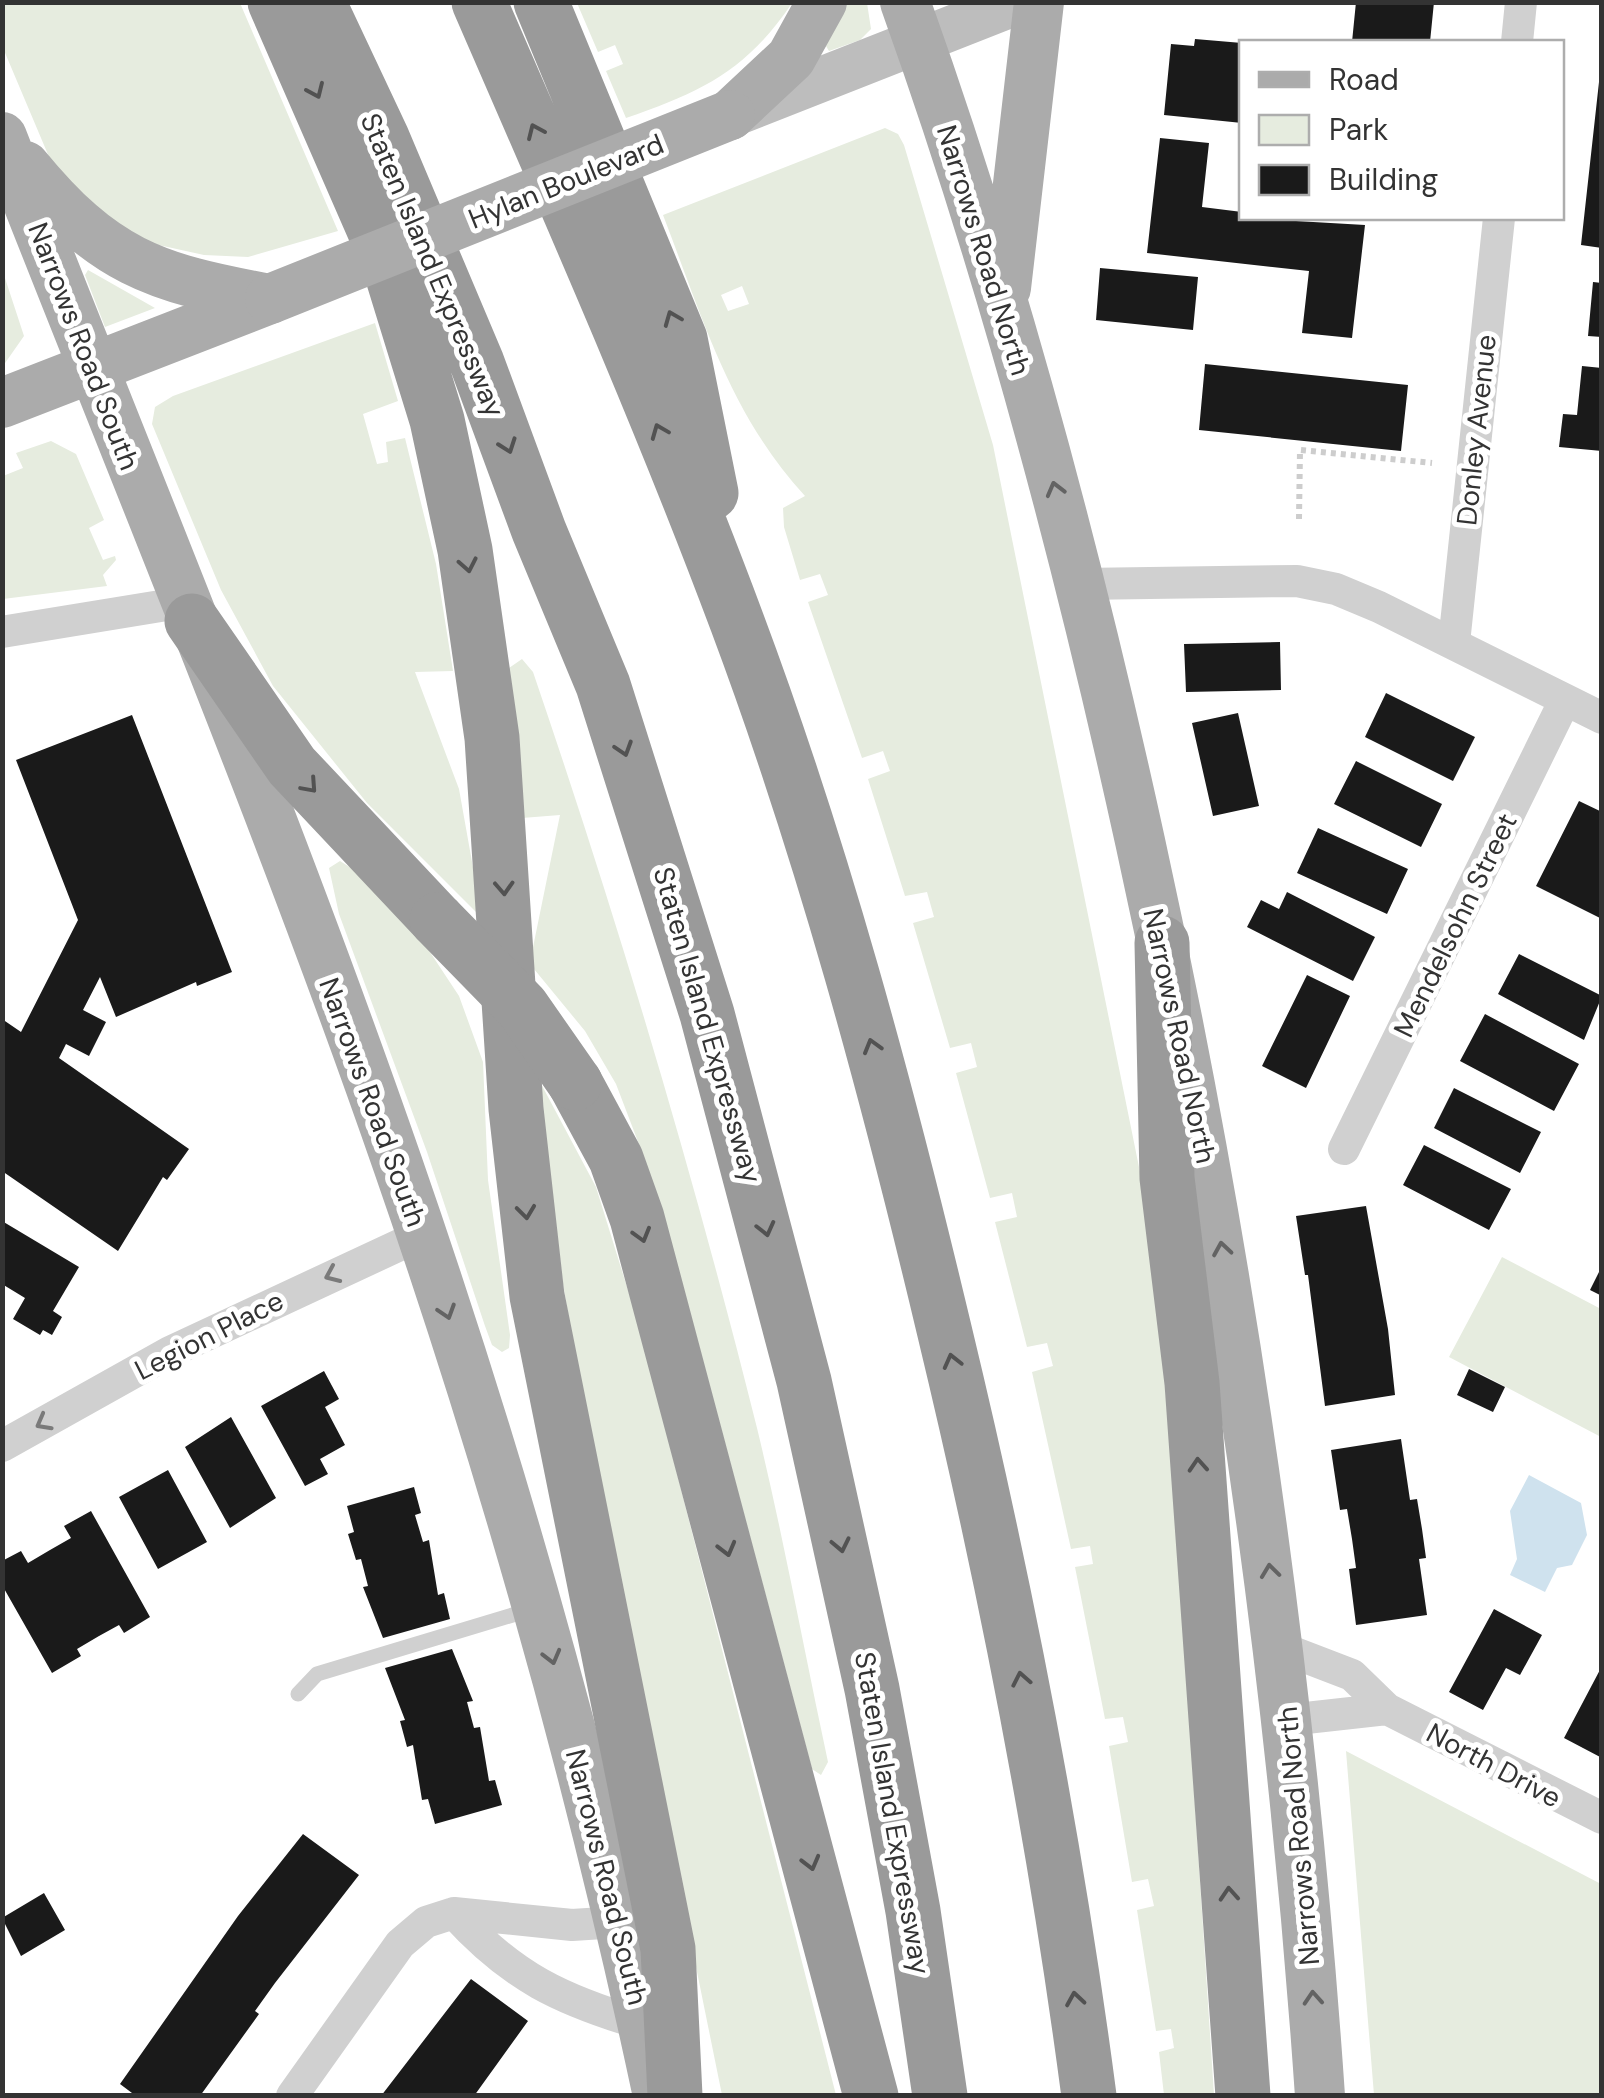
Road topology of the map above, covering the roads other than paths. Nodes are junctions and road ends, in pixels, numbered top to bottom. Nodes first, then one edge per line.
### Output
1 (274, 2) edge
2 (318, 2) edge
3 (479, 2) edge
4 (541, 2) edge
5 (822, 2) edge
6 (1018, 2) edge
7 (1039, 2) edge
8 (1522, 2) edge
9 (912, 22) edge
10 (1517, 40) edge
11 (730, 115) junction
12 (3, 138) edge
13 (1499, 220) edge
14 (270, 299) junction
15 (1004, 313) junction
16 (92, 368) junction
17 (2, 403) edge
18 (1080, 584) junction
19 (188, 612) junction
20 (736, 618) junction
21 (2, 632) edge
22 (1454, 643) junction
23 (1565, 700) junction
24 (1602, 718) edge
25 (1162, 943) junction
26 (1344, 1149) dead end
27 (421, 1235) junction
28 (2, 1446) edge
29 (538, 1608) junction
30 (1280, 1646) junction
31 (298, 1694) dead end
32 (1387, 1709) junction
33 (1288, 1720) junction
34 (1602, 1818) edge
35 (454, 1913) junction
36 (620, 1922) junction
37 (642, 2024) junction
38 (292, 2096) edge
39 (658, 2096) edge
40 (675, 2096) edge
41 (871, 2096) edge
42 (940, 2096) edge
43 (1089, 2096) edge
44 (1243, 2096) edge
45 (1320, 2096) edge

1 -> 40 highway
2 -> 42 highway, Staten Island Expressway
20 -> 3 highway
20 -> 4 highway
5 - 11 main road
6 - 9 main road, Hylan Boulevard
7 - 15 main road
8 - 10 street
9 - 11 main road, Hylan Boulevard
9 - 15 main road, Narrows Road North
11 - 14 main road, Hylan Boulevard, bridge
12 - 14 main road
12 - 16 main road, Narrows Road South
13 - 22 street, Donley Avenue
14 - 16 main road, Hylan Boulevard
18 -> 15 main road, Narrows Road North
16 - 17 main road, Hylan Boulevard
16 - 19 main road, Narrows Road South
18 - 22 street
18 - 25 main road, Narrows Road North
19 - 21 street
19 - 27 main road, Narrows Road South
19 -> 41 highway, bridge
43 -> 20 highway
22 - 23 street
23 - 24 street
23 - 26 street, Mendelsohn Street
30 -> 25 main road, Narrows Road North
44 -> 25 highway
27 -> 28 street, Legion Place
27 -> 29 main road, Narrows Road South
29 - 31 lane
29 -> 36 main road, Narrows Road South
30 - 32 street, North Drive
30 - 33 main road, Narrows Road North
32 - 33 street
32 - 34 street, North Drive
45 -> 33 main road, Narrows Road North
35 - 36 street
35 - 37 street
35 - 38 street
36 - 37 main road, Narrows Road South
37 - 39 main road, Narrows Road South

